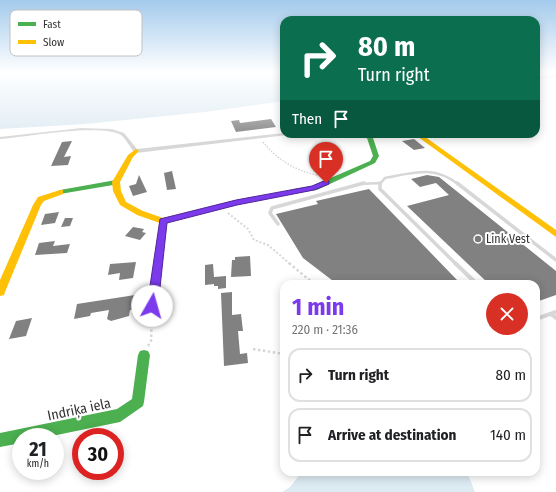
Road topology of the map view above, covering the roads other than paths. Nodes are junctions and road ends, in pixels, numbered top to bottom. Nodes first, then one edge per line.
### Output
1 (280, 135) edge
2 (0, 138) edge
3 (370, 138) edge
4 (424, 138) edge
5 (136, 151) junction
6 (116, 182) junction
7 (380, 183) junction
8 (163, 221) junction
9 (278, 224) dead end
10 (556, 234) edge
11 (556, 260) edge
12 (473, 280) edge
13 (0, 292) edge
14 (152, 306) road end
15 (554, 313) edge
16 (540, 318) edge
17 (556, 318) edge
18 (144, 355) road end
19 (0, 440) edge

1 - 5 street
2 - 5 street
3 - 8 street
4 - 10 street
5 - 6 street
6 - 8 street
6 - 13 street
7 - 9 lane
7 - 11 lane
7 - 12 lane
8 - 14 street
15 - 16 lane
15 - 17 lane
18 - 19 street, Indriķa iela

